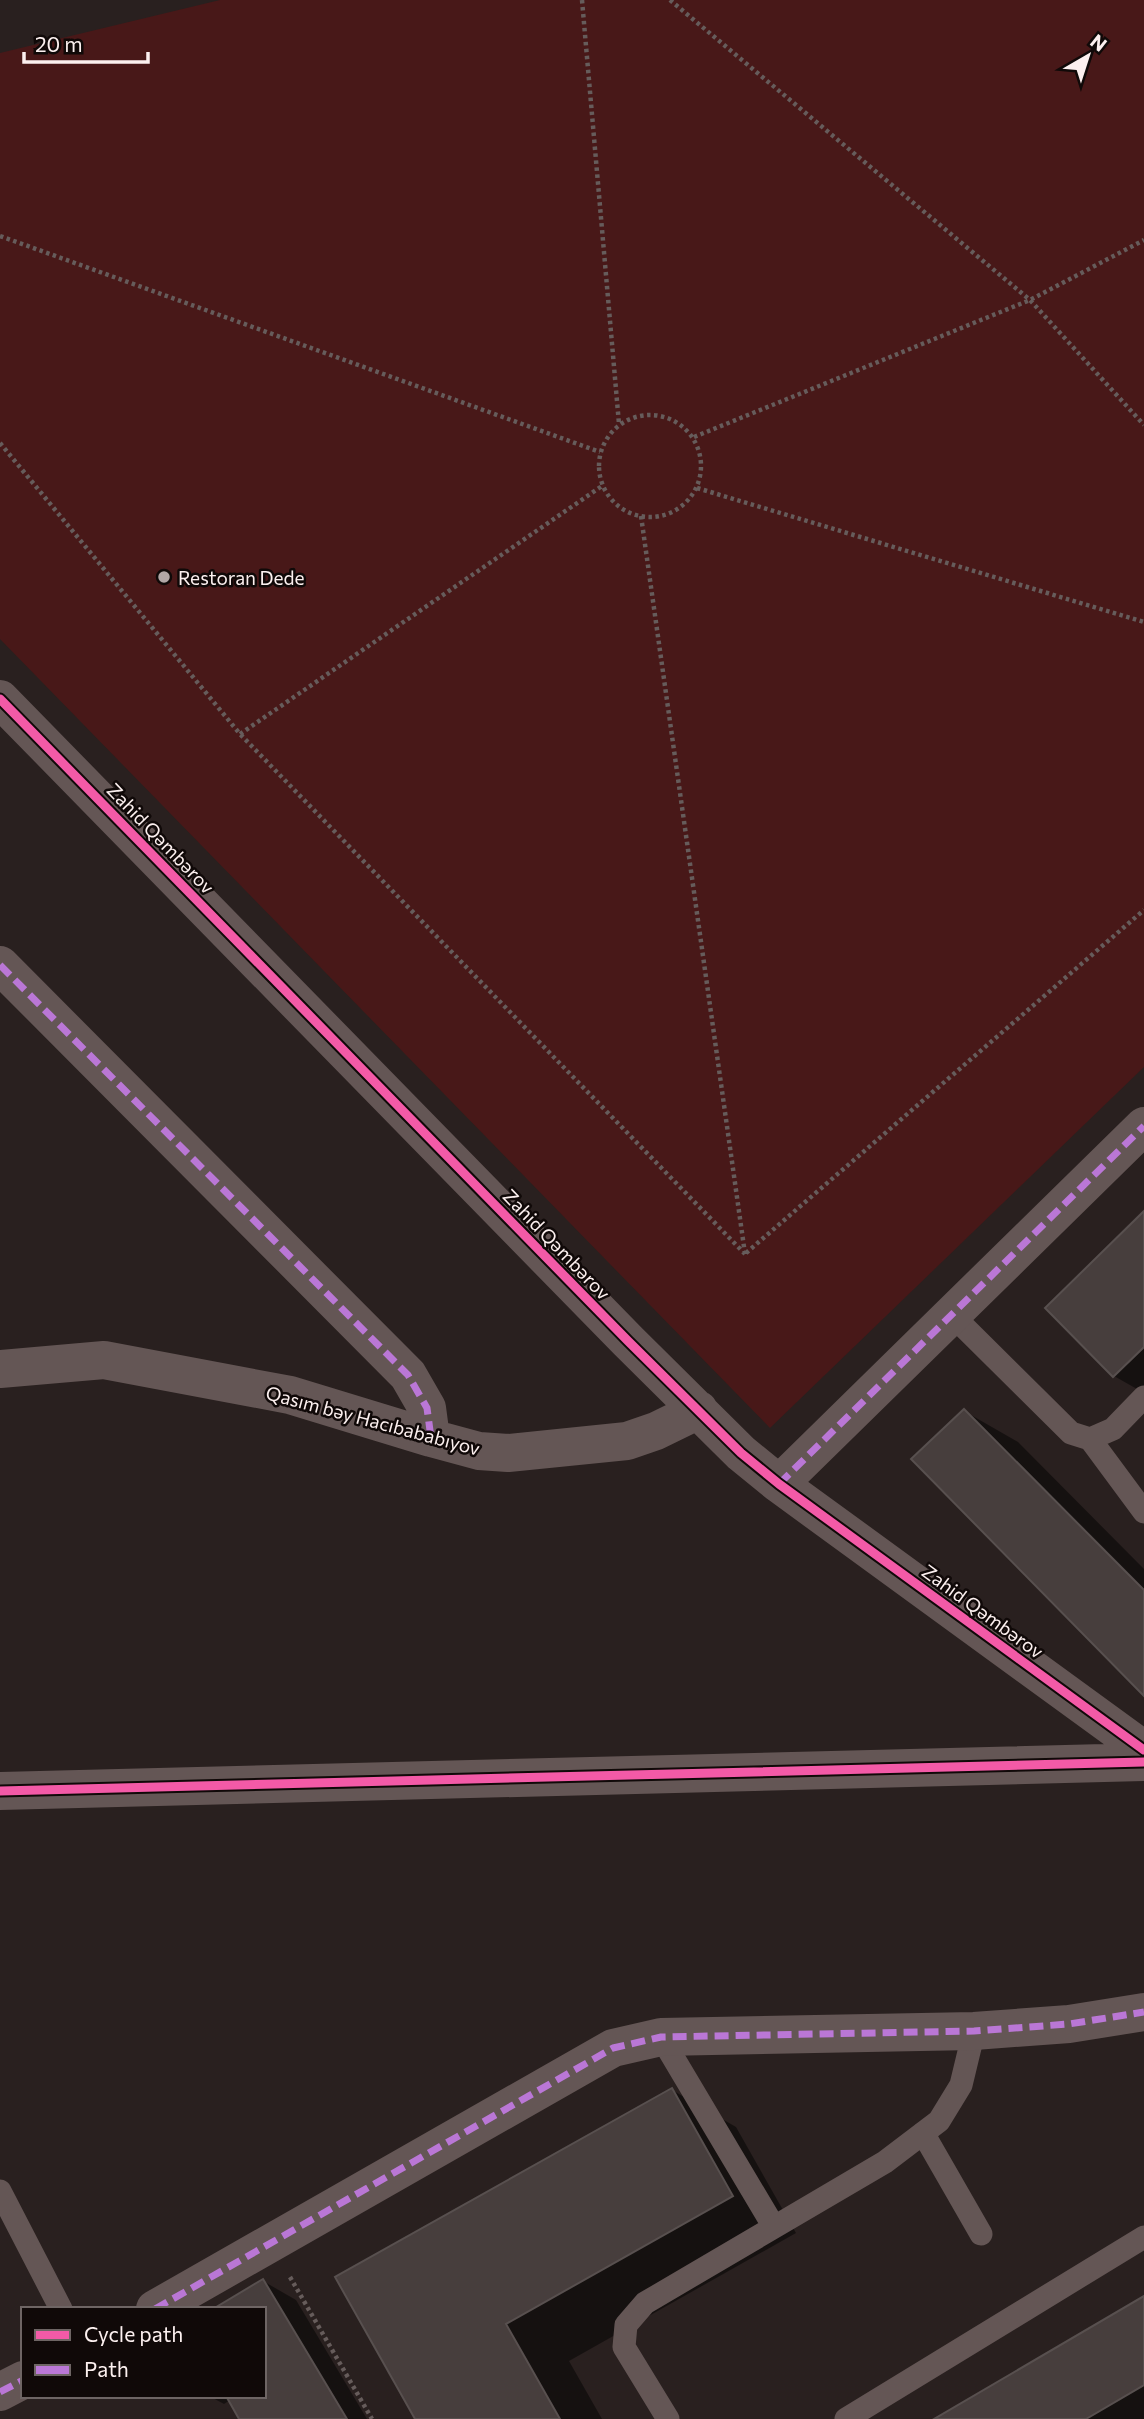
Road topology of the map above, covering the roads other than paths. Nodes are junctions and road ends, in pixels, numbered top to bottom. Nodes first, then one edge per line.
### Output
1 (0, 699) edge
2 (0, 965) edge
3 (1144, 1126) edge
4 (952, 1315) junction
5 (0, 1369) edge
6 (1144, 1397) edge
7 (699, 1410) junction
8 (431, 1438) junction
9 (1090, 1439) junction
10 (779, 1484) junction
11 (1144, 1512) edge
12 (1144, 1750) edge
13 (1144, 1762) edge
14 (0, 1791) edge
15 (1143, 2014) edge
16 (974, 2031) junction
17 (661, 2037) junction
18 (923, 2133) junction
19 (0, 2191) edge
20 (774, 2227) junction
21 (981, 2234) dead end
22 (1142, 2245) edge
23 (60, 2307) edge
24 (158, 2307) edge
25 (21, 2381) edge
26 (0, 2392) edge
27 (668, 2419) edge
28 (846, 2419) edge

1 - 7 street, Zahid Qəmbərov
2 - 8 street
3 - 4 street
4 - 9 lane
4 - 10 street
5 - 8 street, Qasım bəy Hacıbababıyov
6 - 9 lane
7 - 8 street, Qasım bəy Hacıbababıyov
7 - 10 street, Zahid Qəmbərov
9 - 11 lane
10 - 12 street, Zahid Qəmbərov
13 - 14 street
15 - 16 street
16 - 17 street
16 - 18 lane
17 - 20 lane
17 - 24 street
18 - 20 lane
18 - 21 lane
19 - 23 lane
20 - 27 lane
22 - 28 lane
25 - 26 street

